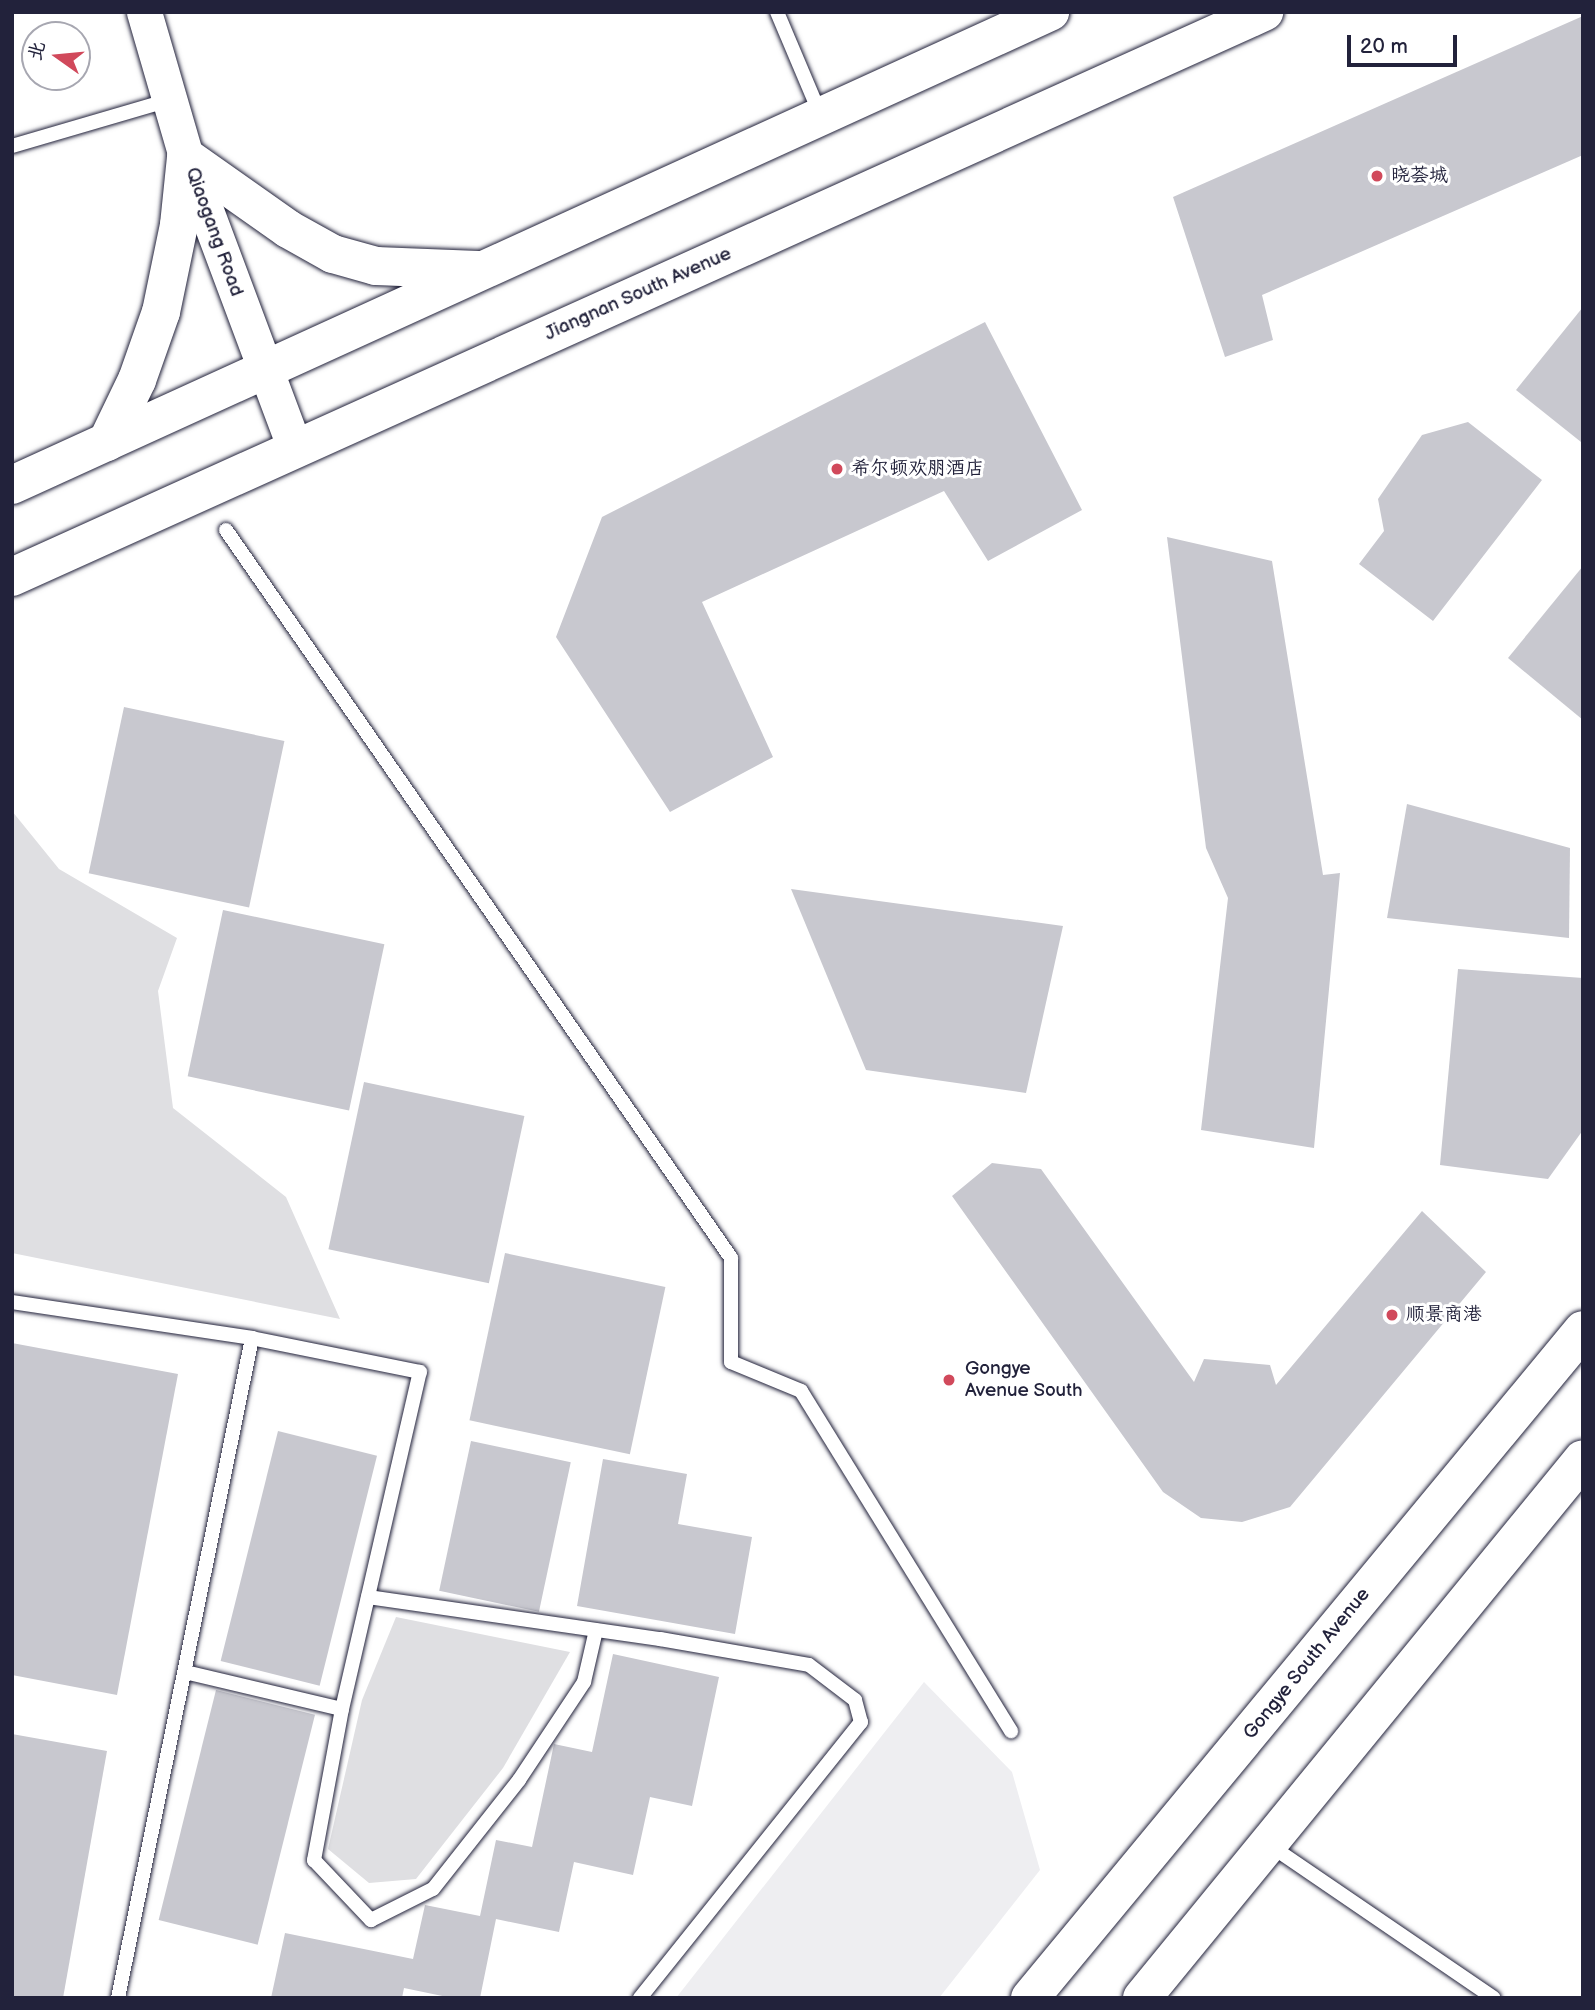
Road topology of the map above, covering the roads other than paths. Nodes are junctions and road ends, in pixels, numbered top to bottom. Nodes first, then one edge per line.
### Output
1 (144, 12) edge
2 (777, 12) edge
3 (1050, 12) edge
4 (1264, 12) edge
5 (169, 99) junction
6 (822, 117) junction
7 (12, 146) edge
8 (186, 156) junction
9 (486, 271) junction
10 (266, 371) junction
11 (107, 442) junction
12 (295, 448) junction
13 (12, 485) edge
14 (226, 530) dead end
15 (12, 577) edge
16 (12, 1302) edge
17 (1583, 1329) edge
18 (252, 1338) junction
19 (1583, 1459) edge
20 (368, 1597) junction
21 (596, 1630) junction
22 (185, 1672) junction
23 (342, 1709) junction
24 (1011, 1731) dead end
25 (1267, 1843) junction
26 (118, 1998) edge
27 (640, 1998) edge
28 (1030, 1998) edge
29 (1142, 1998) edge
30 (1494, 1998) edge

1 - 5 street, Qiaogang Road
2 - 6 lane
3 - 6 main road
4 - 12 main road, Jiangnan South Avenue
5 - 7 lane
5 - 8 street, Qiaogang Road
6 - 9 main road
8 - 9 main road
8 - 10 street, Qiaogang Road
8 - 11 main road
9 - 10 main road
10 - 11 main road
10 - 12 street, Qiaogang Road
11 - 13 main road
12 - 15 main road, Jiangnan South Avenue
14 - 24 lane
16 - 18 lane
17 - 28 main road, Gongye South Avenue
18 - 20 lane
18 - 22 lane
19 - 25 main road
20 - 21 lane
20 - 23 lane
21 - 23 lane
21 - 27 lane
22 - 23 lane
22 - 26 lane
25 - 29 main road
25 - 30 lane

